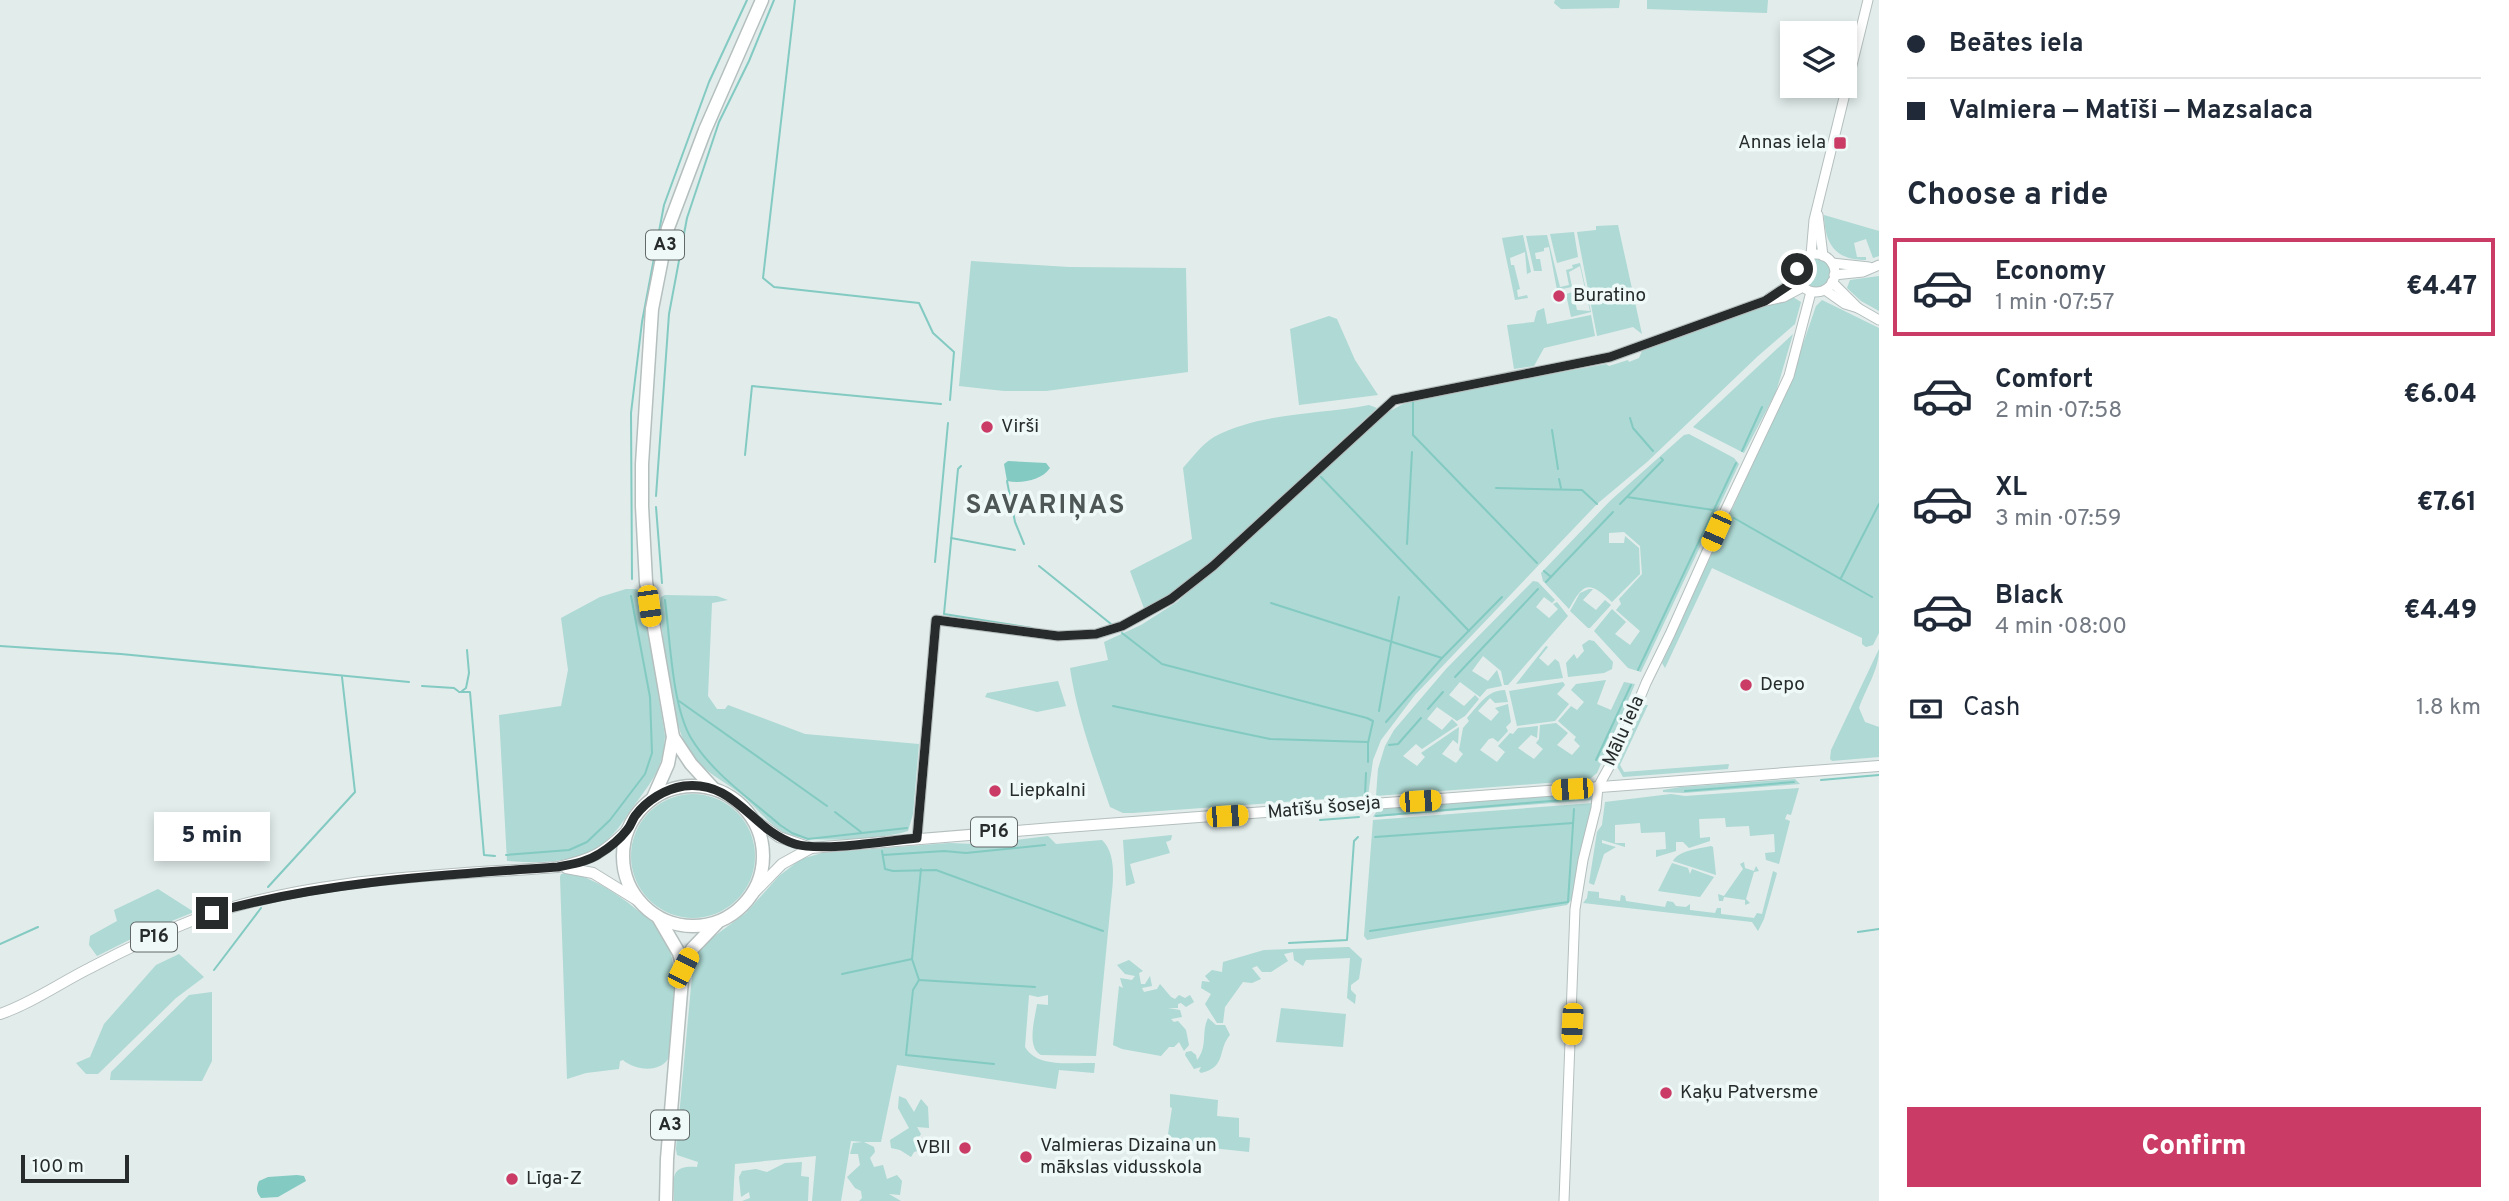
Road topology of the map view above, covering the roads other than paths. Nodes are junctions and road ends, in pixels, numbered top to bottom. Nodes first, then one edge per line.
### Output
1 (762, 0) edge
2 (1868, 0) edge
3 (1817, 209) junction
4 (1811, 255) junction
5 (1823, 256) junction
6 (1832, 263) junction
7 (1875, 266) edge
8 (1833, 279) junction
9 (1804, 286) junction
10 (1825, 290) junction
11 (1858, 308) junction
12 (1879, 320) edge
13 (673, 737) junction
14 (1879, 766) edge
15 (1598, 787) junction
16 (713, 788) junction
17 (653, 798) junction
18 (752, 818) junction
19 (628, 830) junction
20 (917, 838) junction
21 (811, 848) junction
22 (558, 867) junction
23 (640, 902) junction
24 (743, 904) junction
25 (658, 916) junction
26 (720, 920) junction
27 (683, 968) junction
28 (0, 1014) edge
29 (666, 1201) edge
30 (1564, 1201) edge

1 - 13 highway, A3
2 - 3 street
3 - 4 street
3 - 5 street
4 - 5 street
4 - 9 street
5 - 6 street
6 - 7 street
6 - 8 street
7 - 8 street
8 - 10 street
8 - 11 street
9 - 10 street
9 - 15 street, Mālu iela
9 - 20 street
10 - 11 street
11 - 12 street
13 - 16 highway, A3
13 - 17 highway, A3
14 - 15 main road, Matīšu šoseja / P16
15 - 20 main road, Matīšu šoseja / P16
15 - 30 street, Mālu iela
16 - 17 highway
16 - 18 highway, A3
17 - 19 highway, A3
18 - 21 main road, Matīšu šoseja / P16
18 - 24 highway, A3
19 - 22 main road, P16
19 - 23 highway, A3
20 - 21 main road, Matīšu šoseja / P16
21 - 24 main road, Matīšu šoseja / P16
22 - 23 main road, P16
22 - 28 main road, P16
23 - 25 highway, A3
24 - 26 highway, A3
25 - 26 highway, A3
25 - 27 highway, A3
26 - 27 highway, A3
27 - 29 highway, A3

